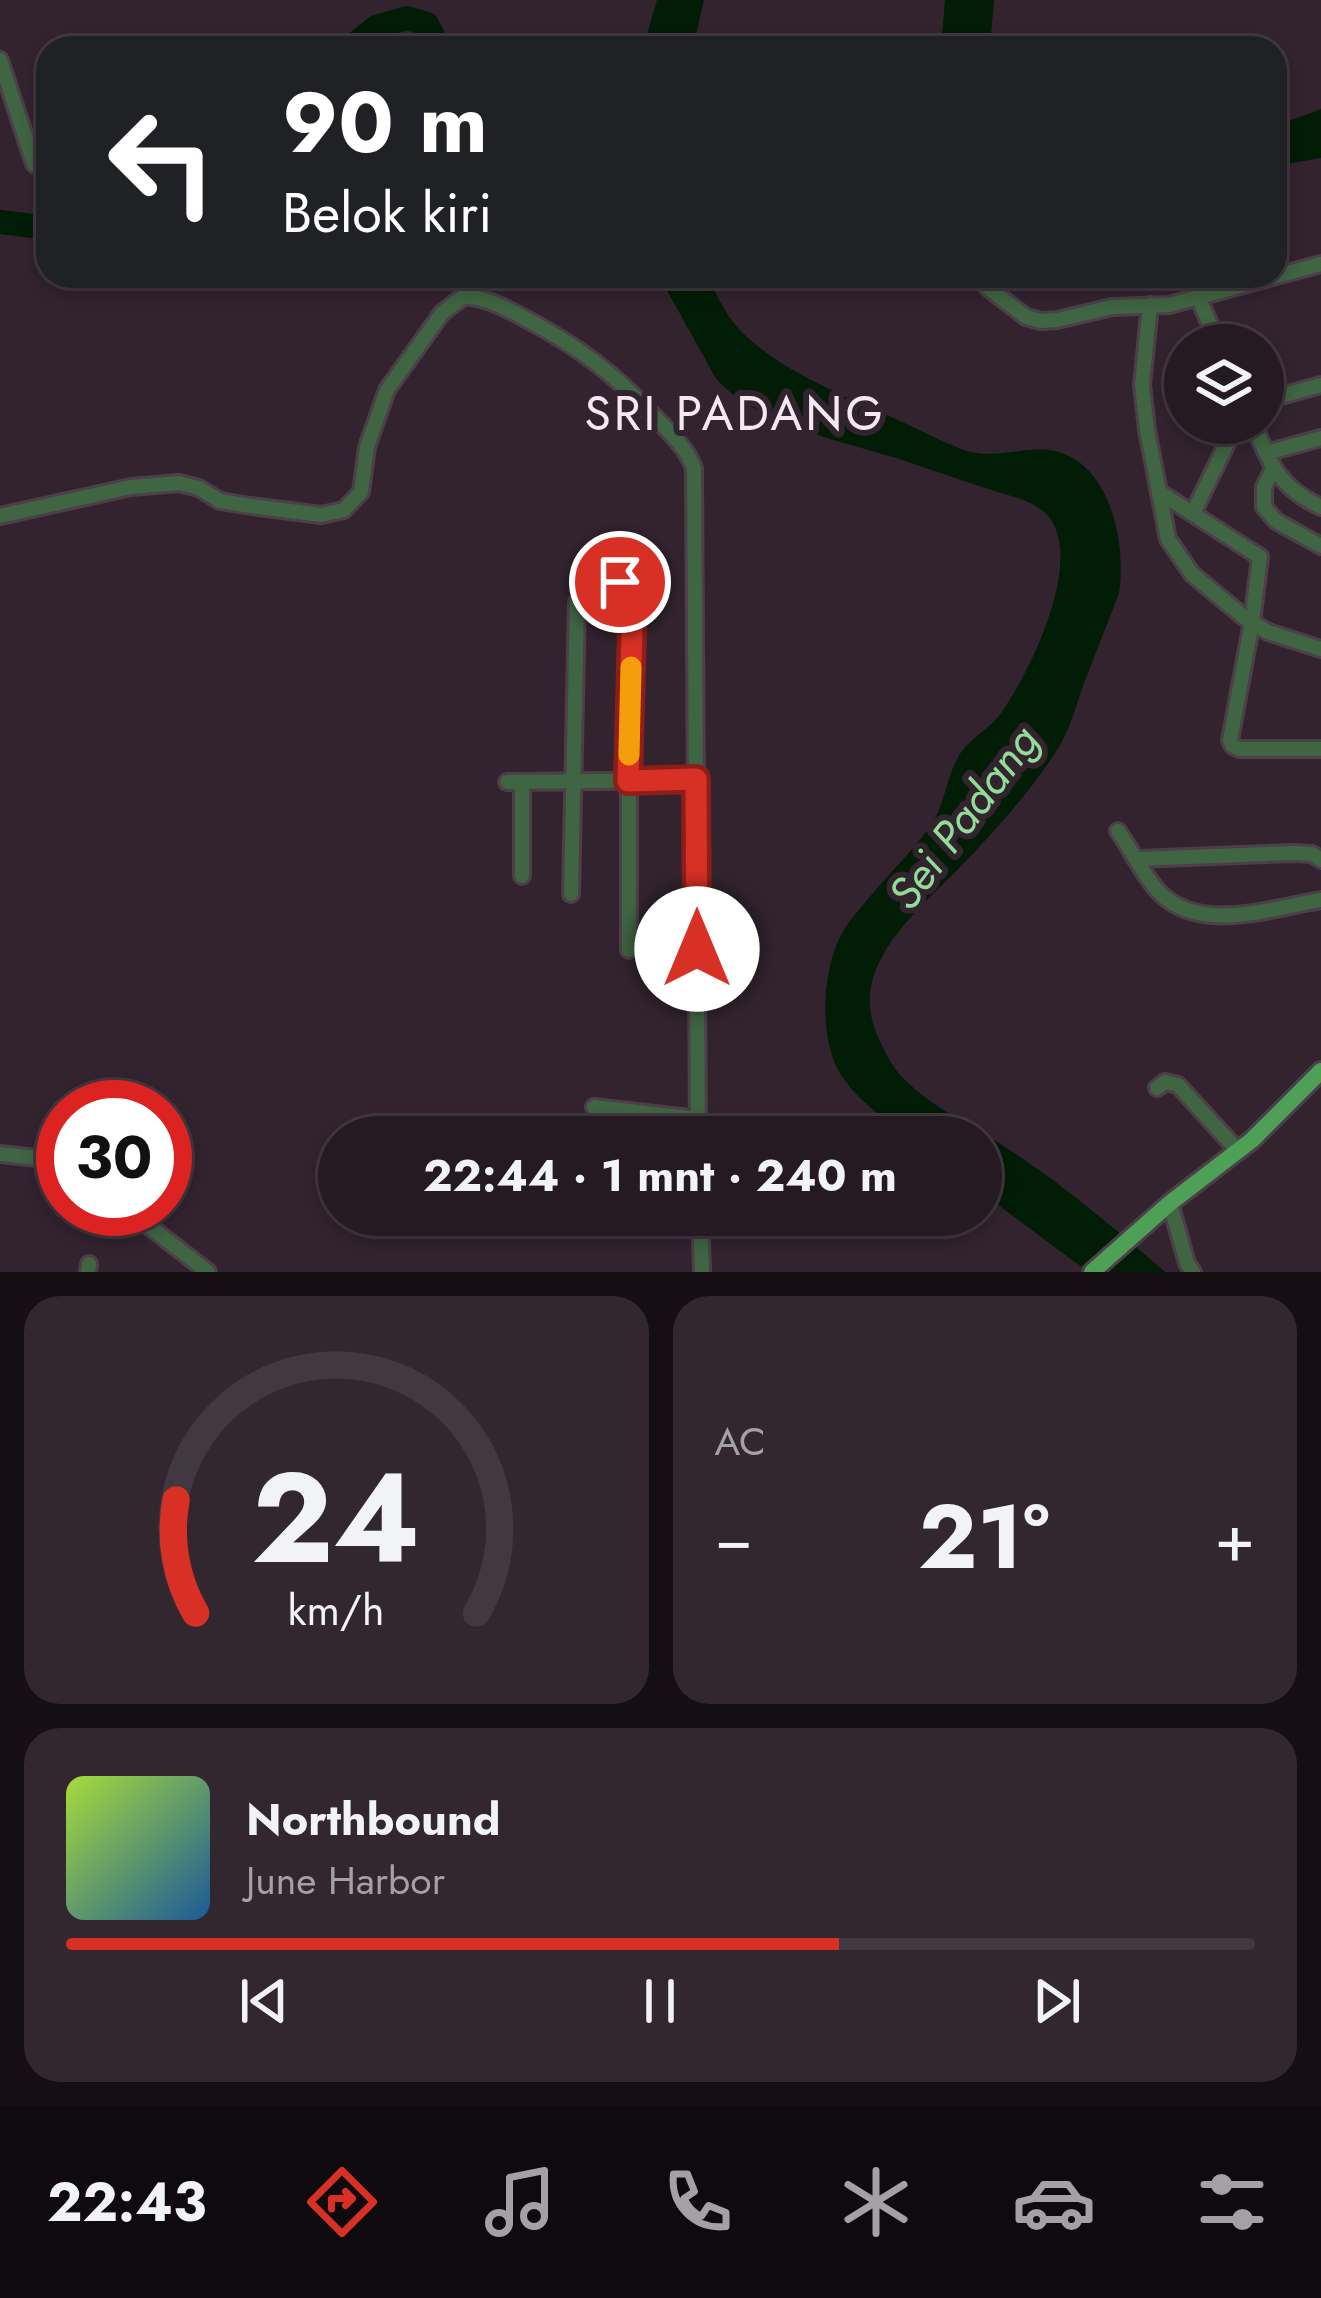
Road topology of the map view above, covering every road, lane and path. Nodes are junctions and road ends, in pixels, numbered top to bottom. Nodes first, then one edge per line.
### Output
1 (0, 60) edge
2 (34, 164) dead end
3 (1321, 264) edge
4 (1287, 273) edge
5 (989, 288) edge
6 (1232, 288) edge
7 (1198, 297) junction
8 (1150, 305) junction
9 (1210, 324) edge
10 (1321, 386) edge
11 (1284, 396) edge
12 (1321, 438) edge
13 (1228, 444) edge
14 (1262, 444) edge
15 (1266, 453) junction
16 (1273, 469) junction
17 (1159, 492) junction
18 (1313, 497) edge
19 (1321, 507) edge
20 (1193, 513) junction
21 (0, 516) edge
22 (1321, 546) edge
23 (1252, 622) junction
24 (1321, 649) edge
25 (1321, 749) edge
26 (696, 779) junction
27 (575, 781) junction
28 (628, 781) junction
29 (1118, 831) dead end
30 (1138, 859) junction
31 (1321, 860) edge
32 (523, 876) dead end
33 (571, 894) dead end
34 (1321, 901) edge
35 (629, 950) dead end
36 (1321, 1072) edge
37 (1157, 1088) dead end
38 (594, 1107) dead end
39 (679, 1116) edge
40 (698, 1116) edge
41 (1238, 1151) junction
42 (0, 1154) edge
43 (36, 1158) edge
44 (1170, 1203) junction
45 (162, 1236) edge
46 (701, 1236) edge
47 (208, 1272) edge
48 (702, 1272) edge
49 (1093, 1272) edge
50 (1193, 1272) edge

1 - 2 street
3 - 4 street
5 - 8 street
6 - 7 street
7 - 8 street
7 - 9 street
8 - 17 street
10 - 11 street
12 - 15 street
13 - 20 street
14 - 15 street
15 - 16 street
16 - 18 street
16 - 22 street
17 - 20 street
17 - 23 street
18 - 19 street
20 - 23 street
21 - 26 street
23 - 24 street
23 - 25 street
26 - 28 street
26 - 40 street
27 - 28 street
27 - 28 street
27 - 32 street
27 - 33 street
28 - 35 street
29 - 30 street
30 - 31 street
30 - 34 street
36 - 41 main road
37 - 41 street
38 - 39 street
41 - 44 main road
42 - 43 street
44 - 49 main road
44 - 50 street
45 - 47 street
46 - 48 street

